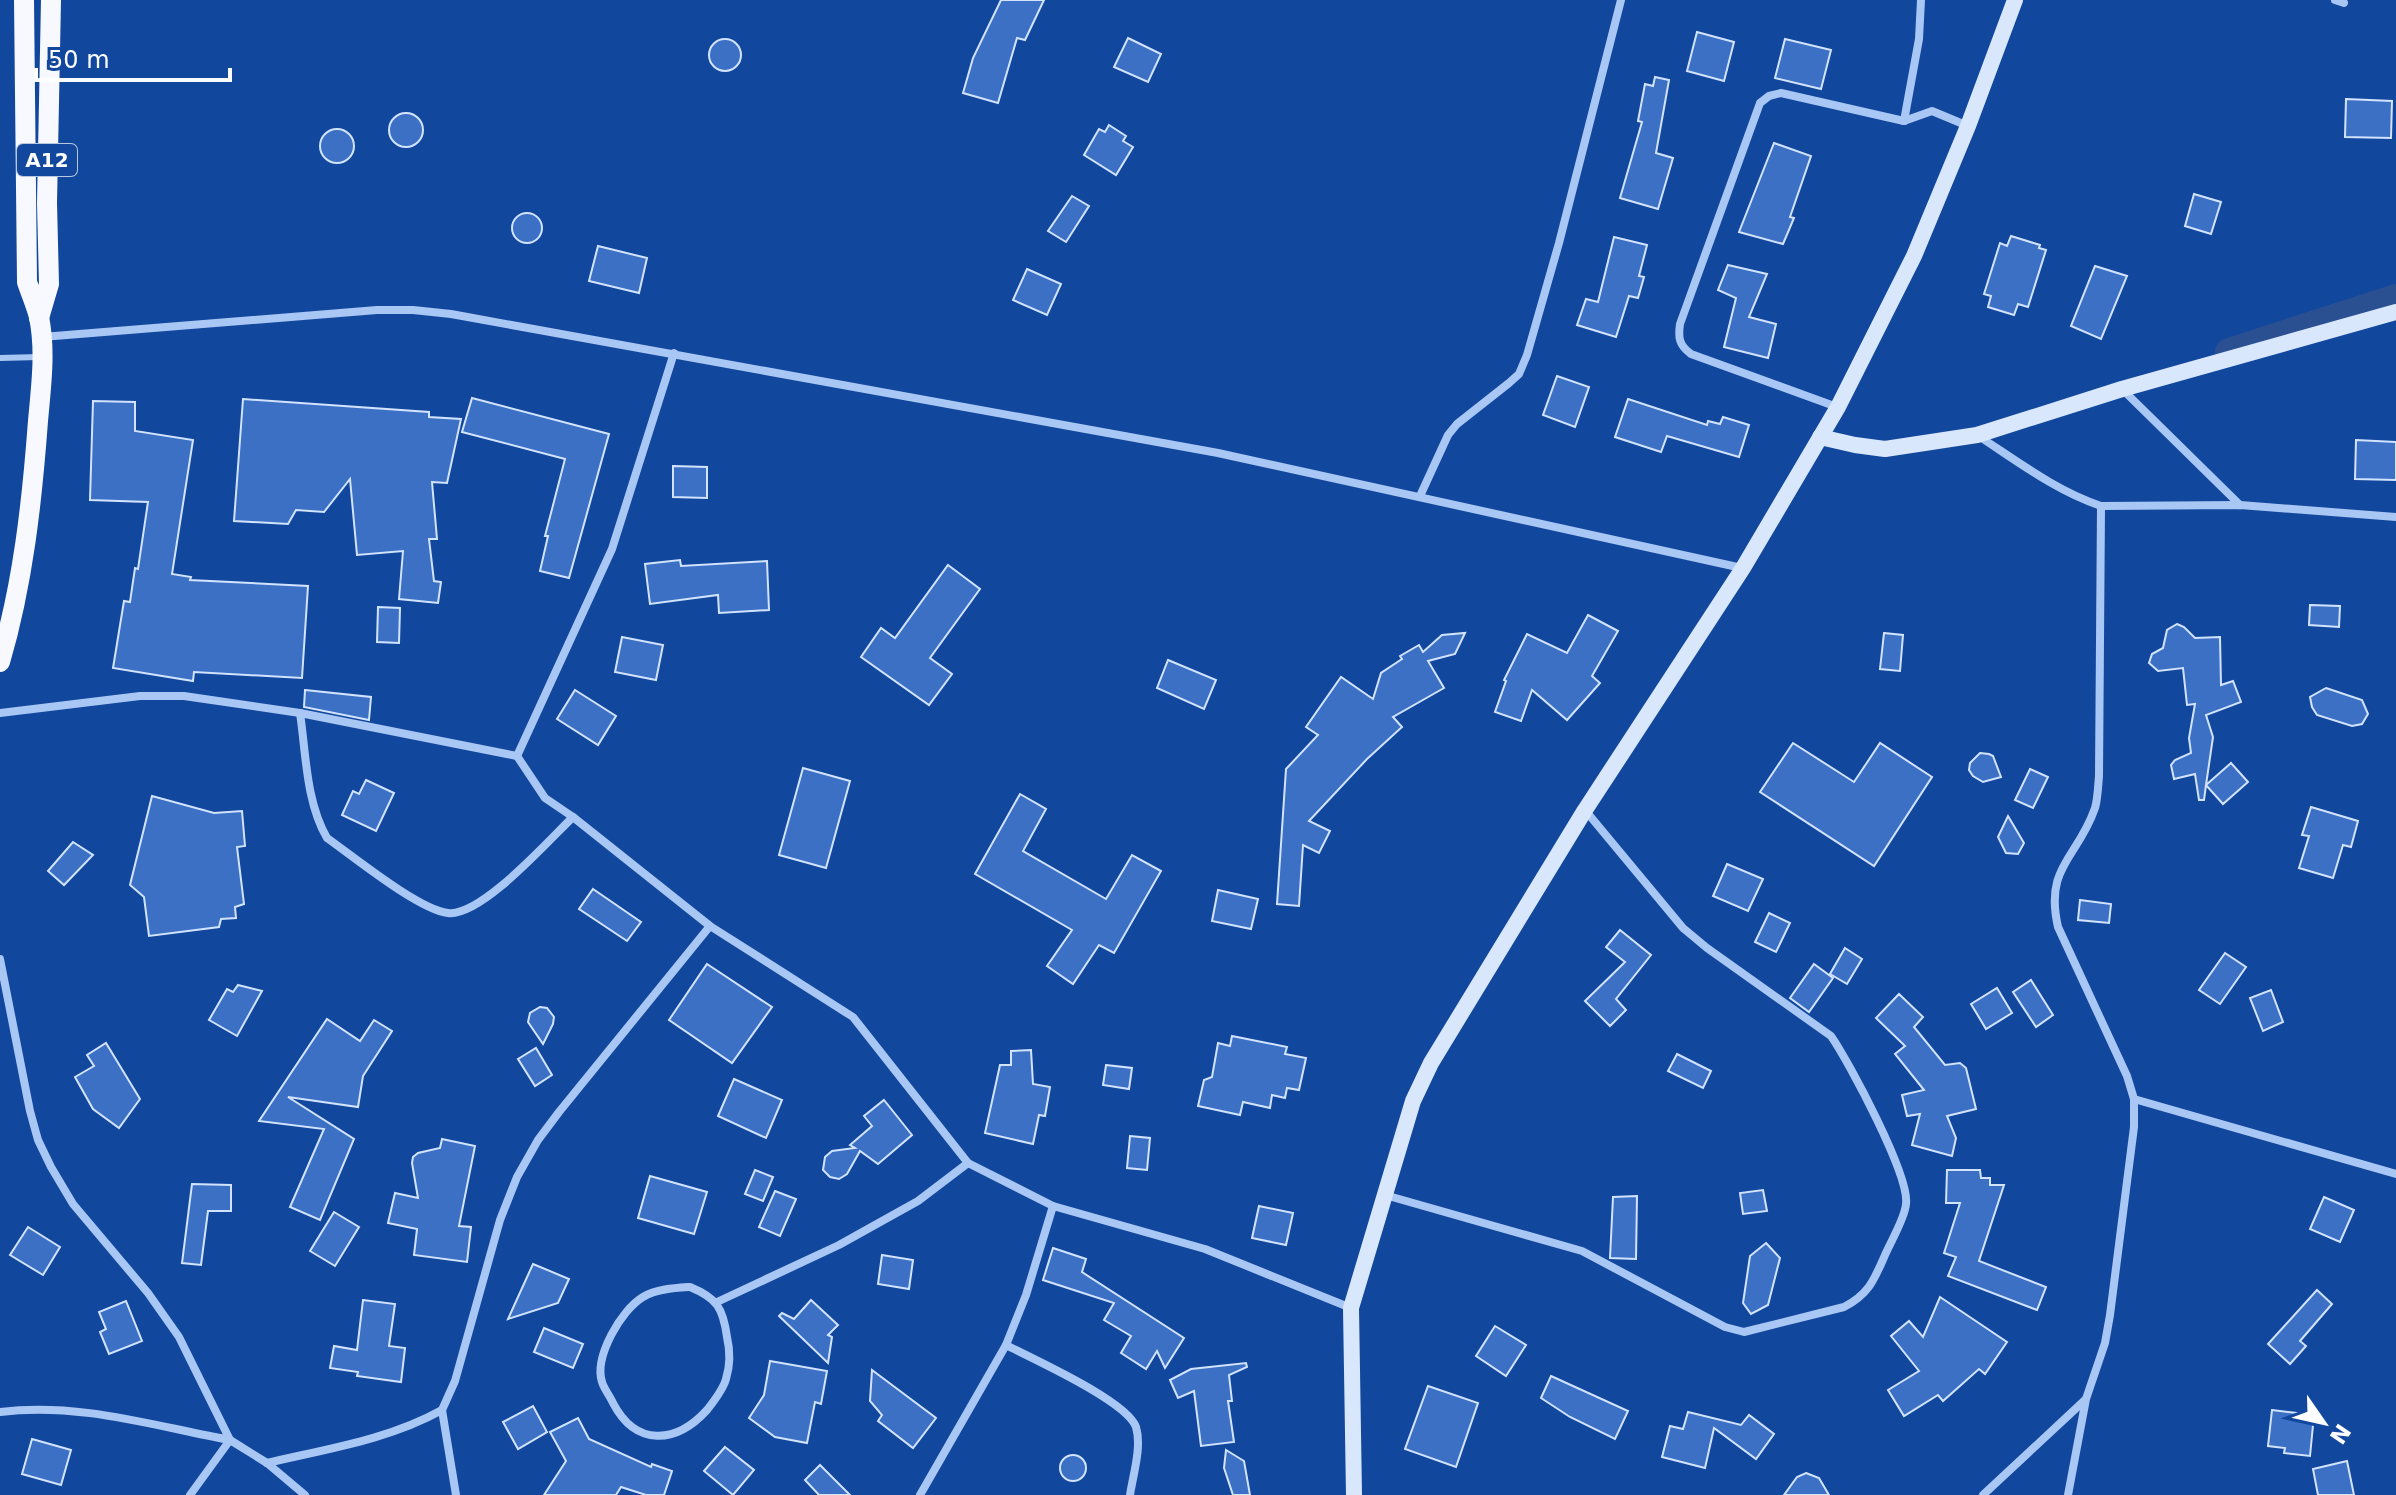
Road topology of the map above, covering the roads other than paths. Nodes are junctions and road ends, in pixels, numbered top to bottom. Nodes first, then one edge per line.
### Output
1 (24, 0) edge
2 (51, 0) edge
3 (1621, 0) edge
4 (1921, 0) edge
5 (2015, 0) edge
6 (2335, 0) edge
7 (2344, 3) dead end
8 (1904, 121) junction
9 (1968, 126) junction
10 (2396, 312) edge
11 (41, 337) junction
12 (674, 353) junction
13 (0, 358) edge
14 (2122, 389) junction
15 (1838, 407) junction
16 (1977, 435) junction
17 (1820, 437) junction
18 (1420, 496) junction
19 (2240, 505) junction
20 (2101, 506) junction
21 (2396, 517) edge
22 (1743, 568) junction
23 (0, 662) edge
24 (0, 713) edge
25 (300, 713) junction
26 (517, 756) junction
27 (1585, 810) junction
28 (573, 817) junction
29 (710, 926) junction
30 (0, 959) edge
31 (2134, 1099) junction
32 (968, 1163) junction
33 (2396, 1174) edge
34 (1384, 1195) junction
35 (1053, 1206) junction
36 (717, 1302) junction
37 (1351, 1308) junction
38 (1006, 1345) junction
39 (2086, 1399) junction
40 (442, 1410) junction
41 (0, 1412) edge
42 (230, 1440) junction
43 (267, 1463) junction
44 (190, 1495) edge
45 (305, 1495) edge
46 (456, 1495) edge
47 (920, 1495) edge
48 (1130, 1495) edge
49 (1354, 1495) edge
50 (1983, 1495) edge
51 (2068, 1495) edge

1 - 11 main road, A12
2 - 11 main road, A12
3 - 18 street
4 - 8 street
5 - 9 street
6 - 7 street
8 - 9 street
8 - 15 street
9 - 15 street
10 - 14 street
11 - 12 street
11 - 13 lane
11 - 23 main road, A12
12 - 18 street
12 - 26 street
14 - 16 street
14 - 19 street
15 - 17 street
16 - 17 street
16 - 20 street
17 - 22 street
18 - 22 street
19 - 20 street
19 - 21 street
20 - 31 street
22 - 27 street
24 - 25 street
25 - 26 street
25 - 28 street
26 - 28 street
27 - 34 street
27 - 34 street
28 - 29 street
29 - 32 street
29 - 40 street
30 - 42 street
31 - 33 street
31 - 39 street
32 - 35 street
32 - 36 street
34 - 37 street
35 - 37 street
35 - 38 street
36 - 36 street
37 - 49 street
38 - 47 street
38 - 48 street
39 - 50 street
39 - 51 street
40 - 43 street
40 - 46 street
41 - 42 street
42 - 43 street
42 - 44 street
43 - 45 street

